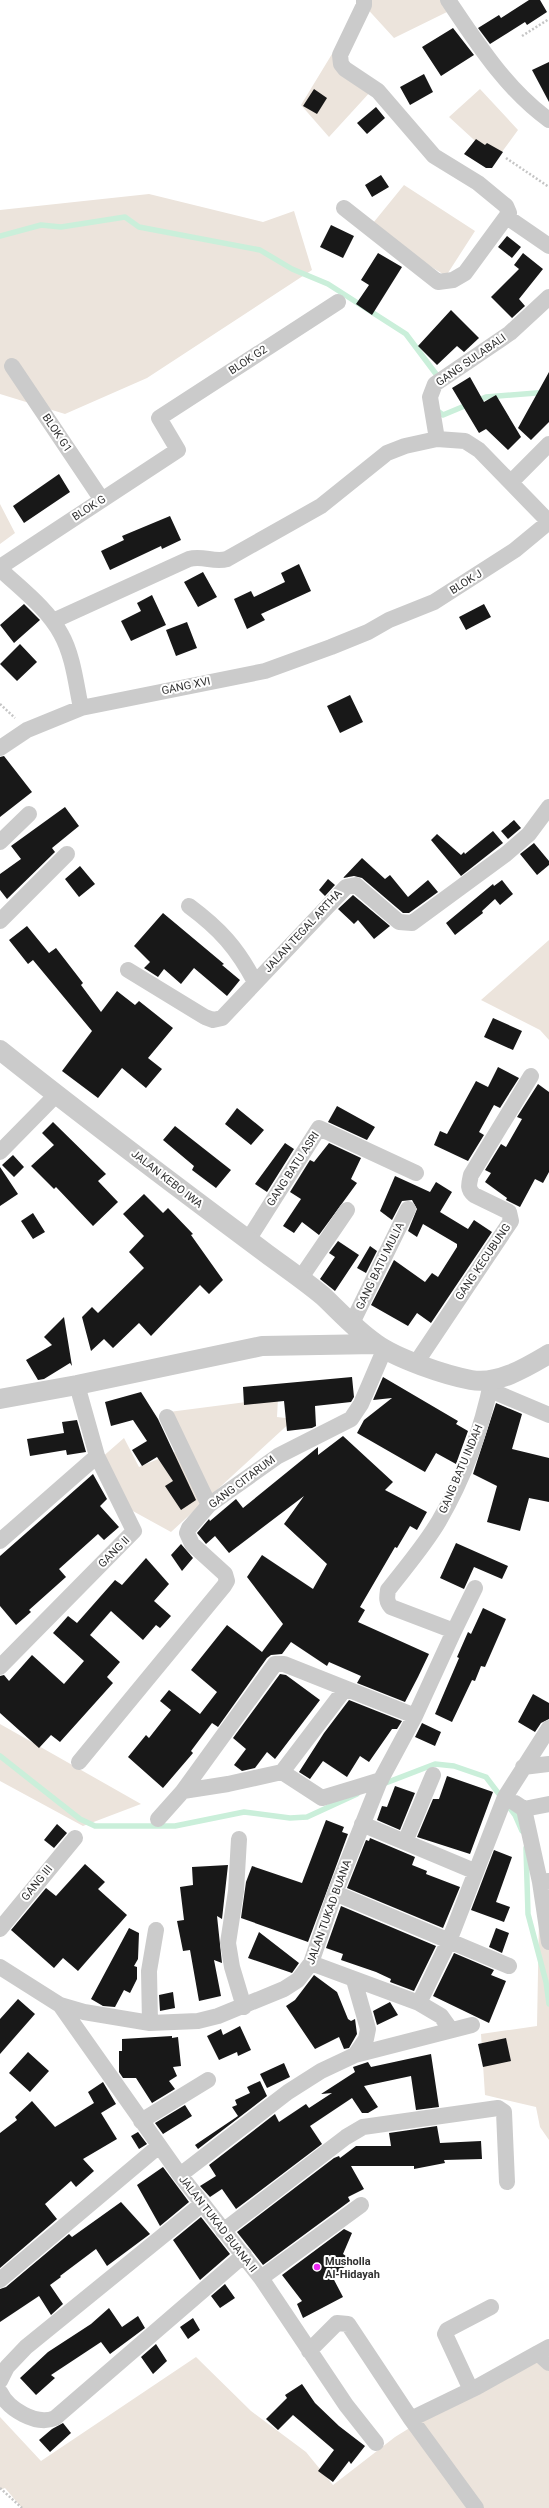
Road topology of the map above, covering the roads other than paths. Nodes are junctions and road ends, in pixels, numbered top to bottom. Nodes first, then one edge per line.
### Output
1 (364, 0) edge
2 (448, 0) edge
3 (549, 120) edge
4 (344, 208) dead end
5 (507, 217) junction
6 (549, 246) edge
7 (549, 297) edge
8 (338, 302) dead end
9 (12, 366) dead end
10 (437, 439) junction
11 (549, 444) edge
12 (178, 450) joint
13 (511, 482) junction
14 (102, 500) junction
15 (549, 522) edge
16 (0, 568) edge
17 (53, 621) junction
18 (375, 628) joint
19 (81, 708) junction
20 (0, 748) edge
21 (549, 807) edge
22 (29, 814) dead end
23 (0, 842) edge
24 (67, 854) dead end
25 (189, 906) dead end
26 (0, 921) edge
27 (128, 970) dead end
28 (255, 982) junction
29 (0, 1050) edge
30 (531, 1076) dead end
31 (56, 1095) junction
32 (0, 1152) edge
33 (416, 1173) dead end
34 (408, 1209) dead end
35 (347, 1210) dead end
36 (248, 1240) junction
37 (300, 1279) junction
38 (336, 1308) junction
39 (352, 1323) junction
40 (323, 1345) junction
41 (380, 1346) junction
42 (549, 1354) edge
43 (416, 1363) junction
44 (77, 1385) junction
45 (491, 1385) junction
46 (0, 1399) edge
47 (549, 1415) edge
48 (167, 1417) dead end
49 (97, 1456) junction
50 (209, 1506) junction
51 (0, 1541) edge
52 (475, 1588) dead end
53 (454, 1631) junction
54 (0, 1667) edge
55 (345, 1689) junction
56 (415, 1716) junction
57 (549, 1728) edge
58 (79, 1762) dead end
59 (549, 1764) edge
60 (523, 1767) junction
61 (282, 1772) junction
62 (433, 1775) dead end
63 (379, 1784) junction
64 (184, 1791) junction
65 (504, 1801) junction
66 (549, 1804) edge
67 (524, 1809) junction
68 (158, 1819) dead end
69 (362, 1824) junction
70 (75, 1838) dead end
71 (239, 1839) dead end
72 (405, 1842) junction
73 (474, 1871) junction
74 (544, 1882) edge
75 (335, 1894) junction
76 (0, 1928) edge
77 (156, 1930) dead end
78 (449, 1941) junction
79 (549, 1942) edge
80 (311, 1963) junction
81 (509, 1966) dead end
82 (0, 1967) edge
83 (354, 1980) junction
84 (414, 2001) junction
85 (60, 2004) junction
86 (244, 2007) junction
87 (150, 2022) junction
88 (472, 2025) dead end
89 (451, 2030) junction
90 (355, 2055) junction
91 (208, 2080) dead end
92 (141, 2120) junction
93 (159, 2146) junction
94 (180, 2175) junction
95 (507, 2182) dead end
96 (202, 2204) junction
97 (361, 2205) dead end
98 (223, 2231) junction
99 (244, 2255) junction
100 (261, 2278) junction
101 (0, 2280) edge
102 (491, 2307) dead end
103 (309, 2351) junction
104 (545, 2355) edge
105 (0, 2380) edge
106 (471, 2390) junction
107 (0, 2392) edge
108 (412, 2419) junction
109 (376, 2443) dead end
110 (476, 2508) edge

1 - 5 street
2 - 3 street
4 - 5 street
5 - 6 street
7 - 10 street, GANG SULABALI
8 - 12 street, BLOK G2
9 - 14 street, BLOK G1
10 - 13 street
10 - 17 street
11 - 13 street
12 - 14 street, BLOK G
13 - 15 street
14 - 16 street, BLOK G
15 - 18 street, BLOK J
16 - 17 street
17 - 19 street
18 - 19 street, GANG XVI
19 - 20 street, GANG XVI
21 - 28 street, JALAN TEGAL ARTHA
22 - 23 street
24 - 26 street
25 - 28 street
27 - 28 street, JALAN TEGAL ARTHA
29 - 31 street, JALAN KEBO IWA
30 - 43 street, GANG KECUBUNG
31 - 32 street
31 - 36 street, JALAN KEBO IWA
33 - 36 street, GANG BATU ASRI
34 - 39 street, GANG BATU MULIA
35 - 37 street
36 - 37 street, JALAN KEBO IWA
37 - 38 street, JALAN KEBO IWA
38 - 39 street, JALAN KEBO IWA
38 - 40 street
39 - 41 street, JALAN KEBO IWA
40 - 41 street
40 - 44 street
41 - 43 street
41 - 50 street, GANG CITARUM
42 - 45 street
43 - 45 street
44 - 46 street
44 - 49 street, GANG II
45 - 47 street
45 - 53 street, GANG BATU INDAH
48 - 50 street
49 - 51 street
49 - 54 street, GANG II
50 - 58 street, GANG CITARUM
52 - 53 street, JALAN TUKAD BUANA
53 - 56 street, JALAN TUKAD BUANA
55 - 56 street
55 - 61 street
55 - 64 street
56 - 63 street, JALAN TUKAD BUANA
57 - 60 street
59 - 60 street
60 - 65 street
61 - 63 street
61 - 64 street
62 - 72 street
63 - 69 street, JALAN TUKAD BUANA
64 - 68 street
65 - 67 street
65 - 73 street
66 - 67 street
67 - 74 street
69 - 72 street
69 - 75 street, JALAN TUKAD BUANA
70 - 76 street, GANG III
71 - 86 street
72 - 73 street
73 - 78 street
74 - 79 street
75 - 78 street
75 - 80 street, JALAN TUKAD BUANA
77 - 87 street
78 - 81 street
78 - 84 street
80 - 83 street
80 - 86 street, JALAN TUKAD BUANA
82 - 85 street, JALAN TUKAD BUANA
83 - 84 street
83 - 90 street
84 - 89 street
85 - 87 street, JALAN TUKAD BUANA
85 - 92 street, JALAN TUKAD BUANA II
86 - 87 street, JALAN TUKAD BUANA
88 - 89 street
89 - 90 street
90 - 94 street
91 - 92 street
92 - 93 street, JALAN TUKAD BUANA II
93 - 94 street, JALAN TUKAD BUANA II
93 - 101 street
94 - 96 street, JALAN TUKAD BUANA II
95 - 98 street
96 - 98 street, JALAN TUKAD BUANA II
96 - 105 street
97 - 100 street
98 - 99 street, JALAN TUKAD BUANA II
99 - 100 street, JALAN TUKAD BUANA II
99 - 107 street
100 - 103 street, JALAN TUKAD BUANA II
102 - 106 street
103 - 108 street
103 - 109 street, JALAN TUKAD BUANA II
104 - 106 street
106 - 108 street
108 - 110 street

